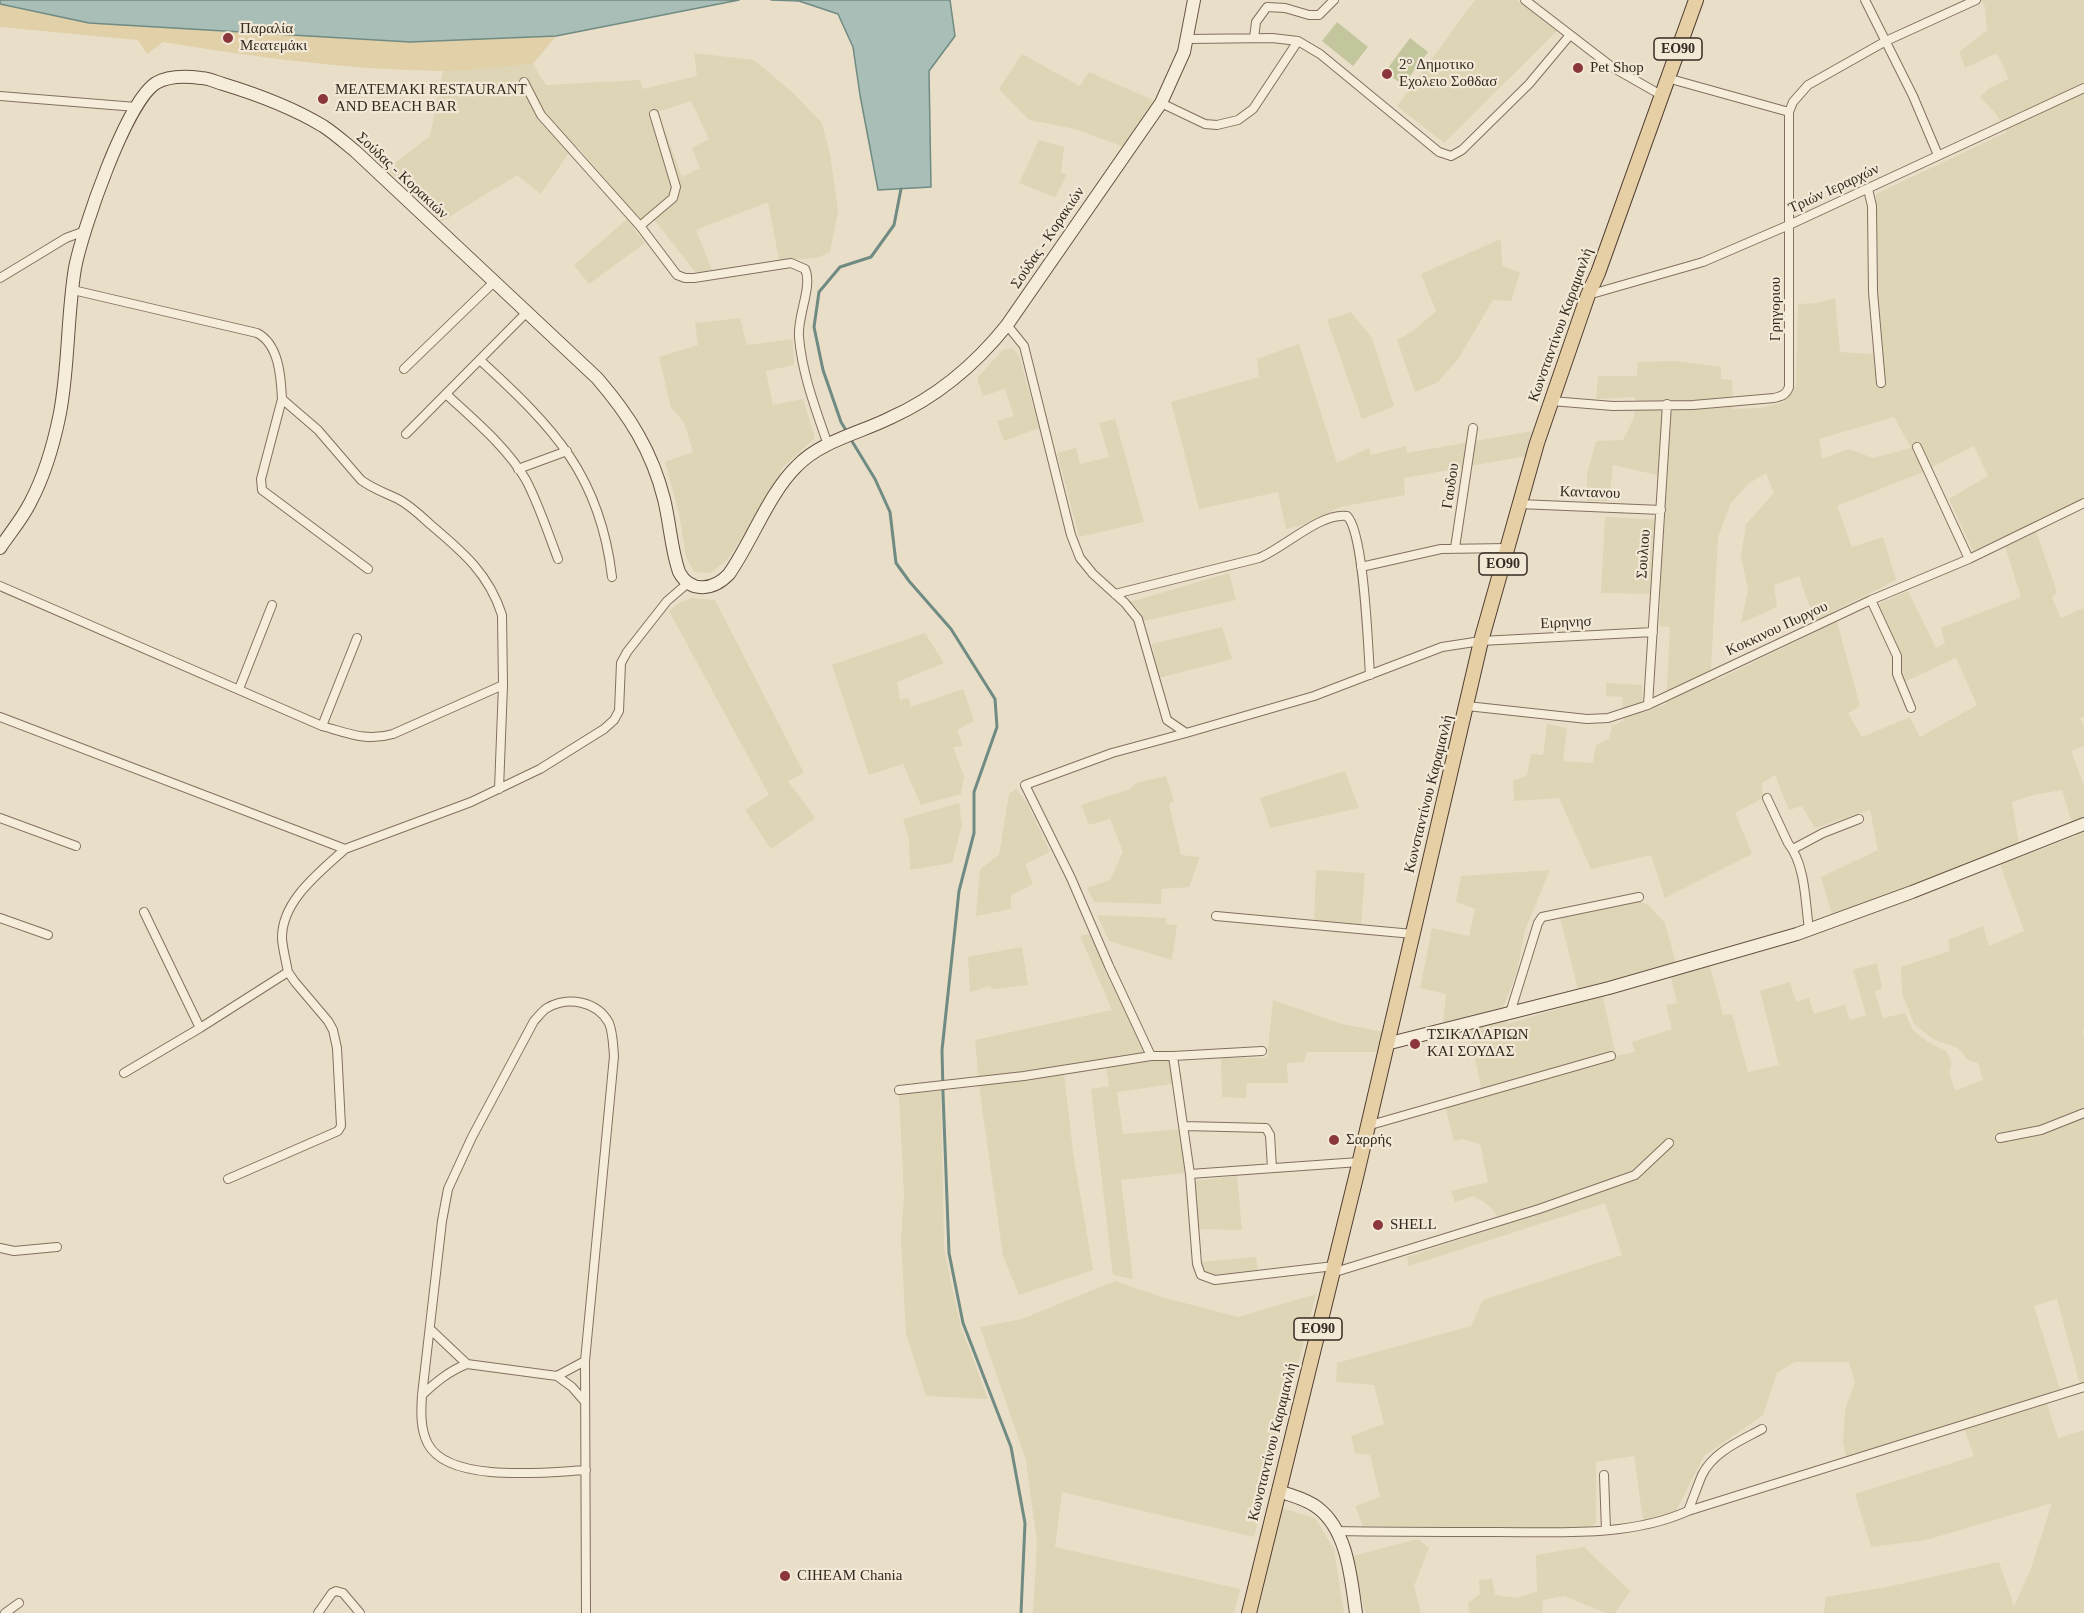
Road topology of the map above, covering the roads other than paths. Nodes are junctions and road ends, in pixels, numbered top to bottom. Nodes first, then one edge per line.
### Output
1 (1194, 0) edge
2 (1334, 0) edge
3 (1526, 0) edge
4 (1865, 0) edge
5 (1976, 0) edge
6 (1696, 1) edge
7 (1269, 3) edge
8 (1570, 35) junction
9 (1254, 38) junction
10 (1188, 39) junction
11 (1886, 40) junction
12 (1298, 42) junction
13 (1667, 78) junction
14 (524, 82) dead end
15 (2084, 88) edge
16 (1661, 95) junction
17 (0, 96) edge
18 (1161, 103) junction
19 (136, 107) junction
20 (1789, 112) junction
21 (654, 114) dead end
22 (1938, 155) junction
23 (1868, 189) junction
24 (1789, 225) junction
25 (640, 226) junction
26 (85, 231) junction
27 (0, 278) edge
28 (494, 282) junction
29 (73, 290) junction
30 (1588, 295) junction
31 (527, 312) junction
32 (1007, 325) junction
33 (481, 361) junction
34 (404, 369) dead end
35 (1881, 383) dead end
36 (446, 394) junction
37 (282, 399) junction
38 (1551, 401) junction
39 (1667, 404) junction
40 (1473, 428) dead end
41 (406, 434) dead end
42 (833, 443) junction
43 (1917, 447) dead end
44 (567, 451) junction
45 (518, 469) junction
46 (2084, 503) edge
47 (1519, 504) junction
48 (1661, 510) junction
49 (0, 548) edge
50 (1455, 548) junction
51 (1508, 548) junction
52 (558, 559) dead end
53 (1970, 559) junction
54 (1361, 567) junction
55 (368, 569) dead end
56 (612, 577) dead end
57 (688, 583) junction
58 (0, 586) edge
59 (1115, 594) junction
60 (1871, 600) junction
61 (272, 605) dead end
62 (1653, 632) junction
63 (357, 638) dead end
64 (1481, 640) junction
65 (1370, 675) junction
66 (503, 685) junction
67 (239, 689) junction
68 (1648, 705) junction
69 (1467, 706) junction
70 (1911, 708) dead end
71 (0, 717) edge
72 (322, 726) junction
73 (1186, 733) junction
74 (499, 789) junction
75 (1767, 798) dead end
76 (0, 818) edge
77 (1859, 819) dead end
78 (2084, 824) edge
79 (76, 846) dead end
80 (345, 849) junction
81 (1793, 849) junction
82 (1639, 897) dead end
83 (144, 912) dead end
84 (1216, 916) dead end
85 (0, 918) edge
86 (1809, 929) junction
87 (1413, 934) junction
88 (48, 935) dead end
89 (288, 972) junction
90 (1510, 1013) junction
91 (200, 1028) junction
92 (1386, 1044) junction
93 (1262, 1051) dead end
94 (1151, 1056) junction
95 (1173, 1056) junction
96 (1611, 1056) dead end
97 (124, 1073) dead end
98 (899, 1090) dead end
99 (2084, 1113) edge
100 (1184, 1126) junction
101 (1367, 1126) junction
102 (2000, 1138) dead end
103 (1668, 1143) dead end
104 (1359, 1162) junction
105 (1272, 1168) junction
106 (1190, 1174) junction
107 (228, 1179) dead end
108 (57, 1247) dead end
109 (0, 1248) edge
110 (1333, 1270) junction
111 (430, 1329) junction
112 (585, 1361) junction
113 (467, 1365) junction
114 (557, 1376) junction
115 (2084, 1387) edge
116 (422, 1395) junction
117 (585, 1402) junction
118 (1762, 1429) dead end
119 (586, 1470) junction
120 (1604, 1474) dead end
121 (1279, 1491) junction
122 (1688, 1511) junction
123 (1606, 1530) junction
124 (1336, 1531) junction
125 (19, 1603) dead end
126 (6, 1613) edge
127 (318, 1613) edge
128 (360, 1613) edge
129 (586, 1613) edge
130 (1249, 1613) edge
131 (1356, 1613) edge

1 - 10 main road, Σούδας - Κορακιών
2 - 7 street
3 - 8 street
4 - 11 street
5 - 11 street
6 - 13 main road, Κωνσταντίνου Καραμανλή / ΕΟ90
7 - 9 street
8 - 12 street
8 - 16 street
9 - 10 street
9 - 12 street
10 - 18 main road, Σούδας - Κορακιών
11 - 20 street
11 - 22 street
12 - 18 street
13 - 16 main road, Κωνσταντίνου Καραμανλή / ΕΟ90
13 - 20 street
14 - 25 street
15 - 22 street, Τριών Ιεραρχών
16 - 30 main road, Κωνσταντίνου Καραμανλή / ΕΟ90
17 - 19 street
18 - 32 main road, Σούδας - Κορακιών
19 - 26 main road, Σούδας - Κορακιών
19 - 28 main road, Σούδας - Κορακιών
20 - 24 street, Γρηγοριου
21 - 25 street
22 - 23 street, Τριών Ιεραρχών
23 - 24 street, Τριών Ιεραρχών
23 - 35 street
24 - 30 street, Τριών Ιεραρχών
24 - 39 street, Γρηγοριου
25 - 42 street
26 - 27 street
26 - 29 main road, Σούδας - Κορακιών
28 - 31 main road, Σούδας - Κορακιών
28 - 34 street
29 - 37 street
29 - 49 main road, Σούδας - Κορακιών
30 - 38 main road, Κωνσταντίνου Καραμανλή / ΕΟ90
31 - 33 street
31 - 57 main road, Σούδας - Κορακιών
32 - 42 main road, Σούδας - Κορακιών
32 - 59 street
33 - 36 street
33 - 44 street
36 - 41 street
36 - 45 street
37 - 55 street
37 - 66 street
38 - 39 street
38 - 47 main road, Κωνσταντίνου Καραμανλή / ΕΟ90
39 - 48 street, Σουλιου
40 - 50 street, Γαυδου
42 - 57 main road
43 - 53 street
44 - 45 street
44 - 56 street
45 - 52 street
46 - 53 street, Κοκκινου Πυργου
47 - 48 street, Καντανου
47 - 51 main road, Κωνσταντίνου Καραμανλή / ΕΟ90
48 - 62 street, Σουλιου
50 - 51 street
50 - 54 street
51 - 64 main road, Κωνσταντίνου Καραμανλή / ΕΟ90
53 - 60 street, Κοκκινου Πυργου
54 - 59 street
54 - 65 street
57 - 74 street
58 - 67 street
59 - 73 street
60 - 68 street, Κοκκινου Πυργου
60 - 70 street
61 - 67 street
62 - 64 street, Ειρηνησ
62 - 68 street, Σουλιου
63 - 72 street
64 - 65 street, Ειρηνησ
64 - 69 main road, Κωνσταντίνου Καραμανλή / ΕΟ90
65 - 73 street, Ειρηνησ
66 - 72 street
66 - 74 street
67 - 72 street
68 - 69 street, Κοκκινου Πυργου
69 - 87 main road, Κωνσταντίνου Καραμανλή / ΕΟ90
71 - 80 street
73 - 94 street, Ειρηνησ
74 - 80 street
75 - 81 street
76 - 79 street
77 - 81 street
78 - 86 main road
80 - 89 street
81 - 86 street
82 - 90 street
83 - 91 street
84 - 87 street
85 - 88 street
86 - 90 main road
87 - 92 main road, Κωνσταντίνου Καραμανλή / ΕΟ90
89 - 91 street
89 - 107 street
90 - 92 main road
91 - 97 street
92 - 101 main road, Κωνσταντίνου Καραμανλή / ΕΟ90
93 - 95 street
94 - 95 street
94 - 98 street
95 - 100 street
96 - 101 street
99 - 102 street
100 - 105 street
100 - 106 street
101 - 104 main road, Κωνσταντίνου Καραμανλή / ΕΟ90
103 - 110 street
104 - 105 street
104 - 110 main road, Κωνσταντίνου Καραμανλή / ΕΟ90
105 - 106 street
106 - 110 street
108 - 109 street
110 - 121 main road, Κωνσταντίνου Καραμανλή / ΕΟ90
111 - 112 street
111 - 113 street
111 - 116 street
112 - 114 street
112 - 117 street
113 - 114 street
113 - 116 street
114 - 117 street
115 - 122 street
116 - 119 street
117 - 119 street
118 - 122 street
119 - 129 street
120 - 123 street
121 - 124 main road
121 - 130 main road, Κωνσταντίνου Καραμανλή / ΕΟ90
122 - 123 street
123 - 124 street
124 - 131 main road
125 - 126 street
127 - 128 street

